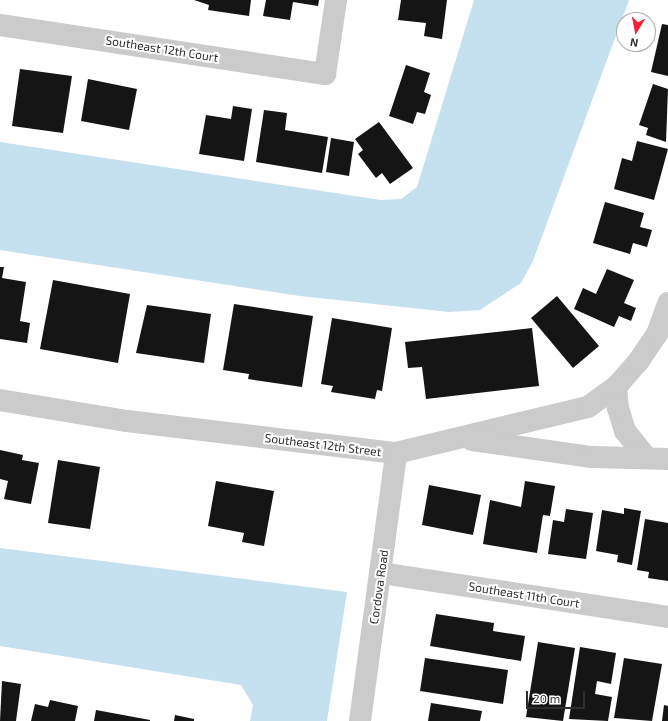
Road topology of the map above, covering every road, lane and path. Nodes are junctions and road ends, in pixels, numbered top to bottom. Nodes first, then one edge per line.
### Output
1 (336, 0) edge
2 (0, 25) edge
3 (668, 303) edge
4 (616, 387) junction
5 (0, 400) edge
6 (461, 438) junction
7 (396, 453) junction
8 (646, 457) junction
9 (668, 459) edge
10 (381, 573) junction
11 (668, 617) edge
12 (360, 721) edge

1 - 2 street, Southeast 12th Court
3 - 4 street
4 - 6 street
4 - 8 street
5 - 7 street, Southeast 12th Street
6 - 7 street, Southeast 12th Street
6 - 8 street, Southeast 12th Street
7 - 10 street, Cordova Road
8 - 9 street, Southeast 12th Street
10 - 11 street, Southeast 11th Court
10 - 12 street, Cordova Road

